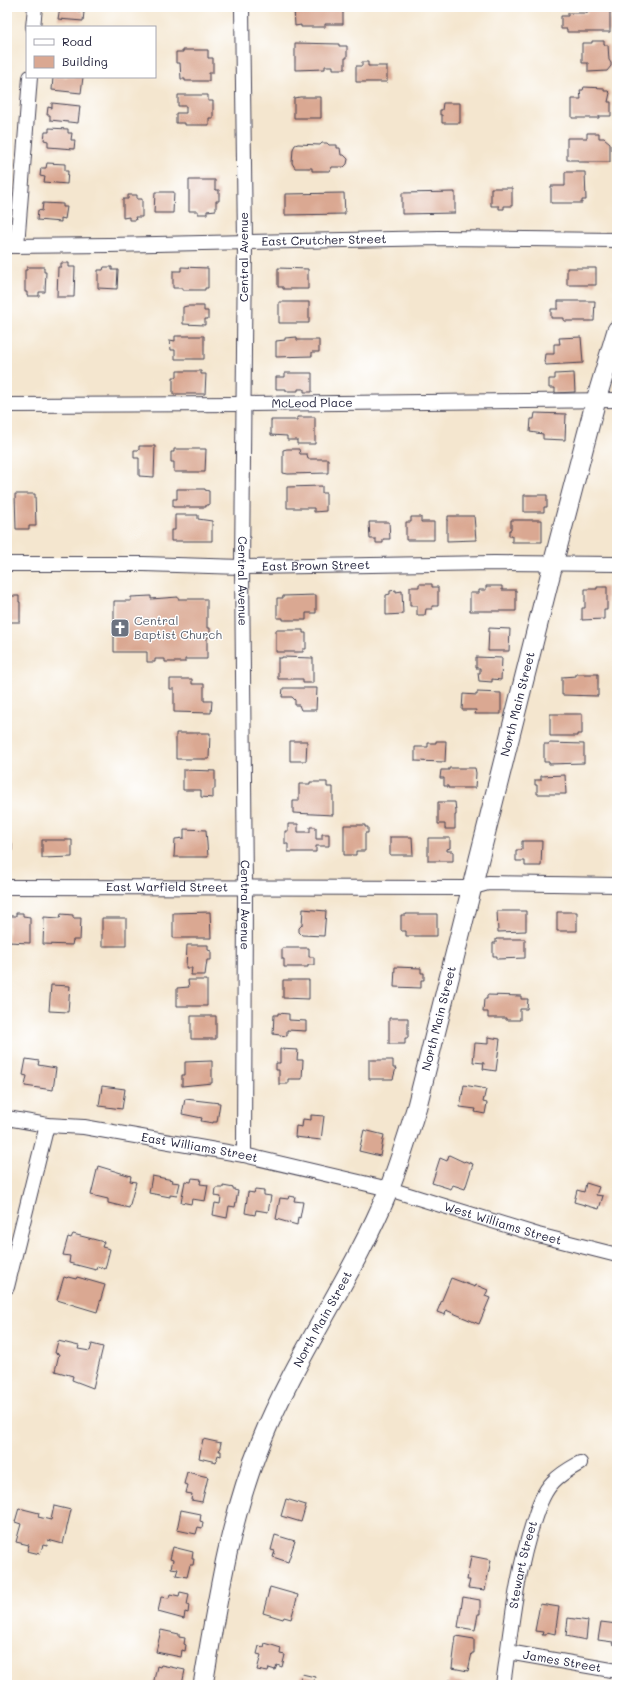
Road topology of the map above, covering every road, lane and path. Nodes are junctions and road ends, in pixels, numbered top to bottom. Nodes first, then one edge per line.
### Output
1 (35, 7) edge
2 (242, 7) edge
3 (33, 26) edge
4 (30, 78) edge
5 (617, 240) edge
6 (244, 242) junction
7 (12, 246) edge
8 (617, 330) edge
9 (596, 400) junction
10 (617, 400) edge
11 (243, 404) junction
12 (7, 405) edge
13 (7, 564) edge
14 (553, 564) junction
15 (617, 564) edge
16 (242, 567) junction
17 (617, 885) edge
18 (7, 887) edge
19 (244, 887) junction
20 (470, 888) junction
21 (7, 1118) edge
22 (46, 1125) junction
23 (244, 1155) junction
24 (389, 1189) junction
25 (617, 1255) edge
26 (7, 1287) edge
27 (580, 1462) dead end
28 (508, 1652) junction
29 (617, 1671) edge
30 (204, 1685) edge
31 (503, 1685) edge

1 - 3 street
2 - 6 street, Central Avenue
4 - 7 street
5 - 6 street, East Crutcher Street
6 - 7 street, East Crutcher Street
6 - 11 street, Central Avenue
8 - 9 street, North Main Street
9 - 10 street, McLeod Place
9 - 11 street, McLeod Place
9 - 14 street, North Main Street
11 - 12 street, McLeod Place
11 - 16 street, Central Avenue
13 - 16 street, East Brown Street
14 - 15 street, East Brown Street
14 - 16 street, East Brown Street
14 - 20 street, North Main Street
16 - 19 street, Central Avenue
17 - 20 street, East Warfield Street
18 - 19 street, East Warfield Street
19 - 20 street, East Warfield Street
19 - 23 street, Central Avenue
20 - 24 street, North Main Street
21 - 22 street, East Williams Street
22 - 23 street, East Williams Street
22 - 26 street
23 - 24 street, East Williams Street
24 - 25 street, West Williams Street
24 - 30 street, North Main Street
27 - 28 street, Stewart Street
28 - 29 street, James Street
28 - 31 street, Stewart Street

